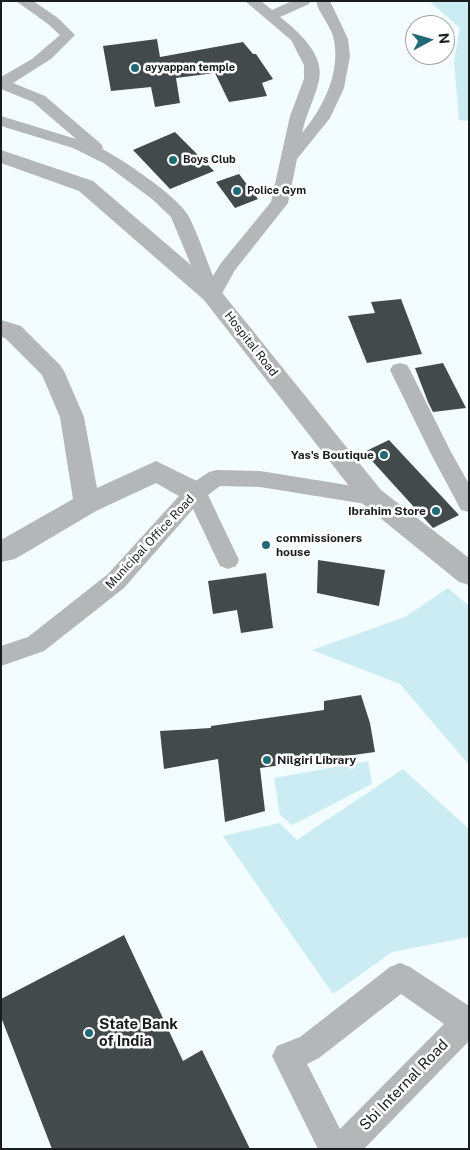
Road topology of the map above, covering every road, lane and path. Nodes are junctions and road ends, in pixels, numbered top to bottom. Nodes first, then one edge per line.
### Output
1 (252, 1) edge
2 (304, 1) edge
3 (323, 1) edge
4 (27, 2) edge
5 (271, 16) junction
6 (1, 83) edge
7 (1, 121) edge
8 (1, 156) edge
9 (288, 159) junction
10 (111, 160) junction
11 (212, 295) junction
12 (1, 328) edge
13 (400, 370) dead end
14 (196, 492) junction
15 (372, 497) junction
16 (87, 504) junction
17 (469, 504) edge
18 (1, 551) edge
19 (228, 560) dead end
20 (469, 574) edge
21 (1, 656) edge
22 (467, 1021) edge
23 (334, 1149) edge
24 (342, 1149) edge

1 - 5 street
2 - 5 street
3 - 9 street
4 - 6 street
5 - 9 street
6 - 10 street
7 - 10 street
8 - 11 street, Hospital Road
9 - 11 street
10 - 11 street
11 - 15 street, Hospital Road
12 - 16 street
13 - 17 street
14 - 15 street, Municipal Office Road
14 - 16 street
14 - 19 street
14 - 21 street, Municipal Office Road
15 - 20 street, Hospital Road
16 - 18 street
22 - 23 street, Sbi Internal Road
22 - 24 street, Sbi Internal Road

